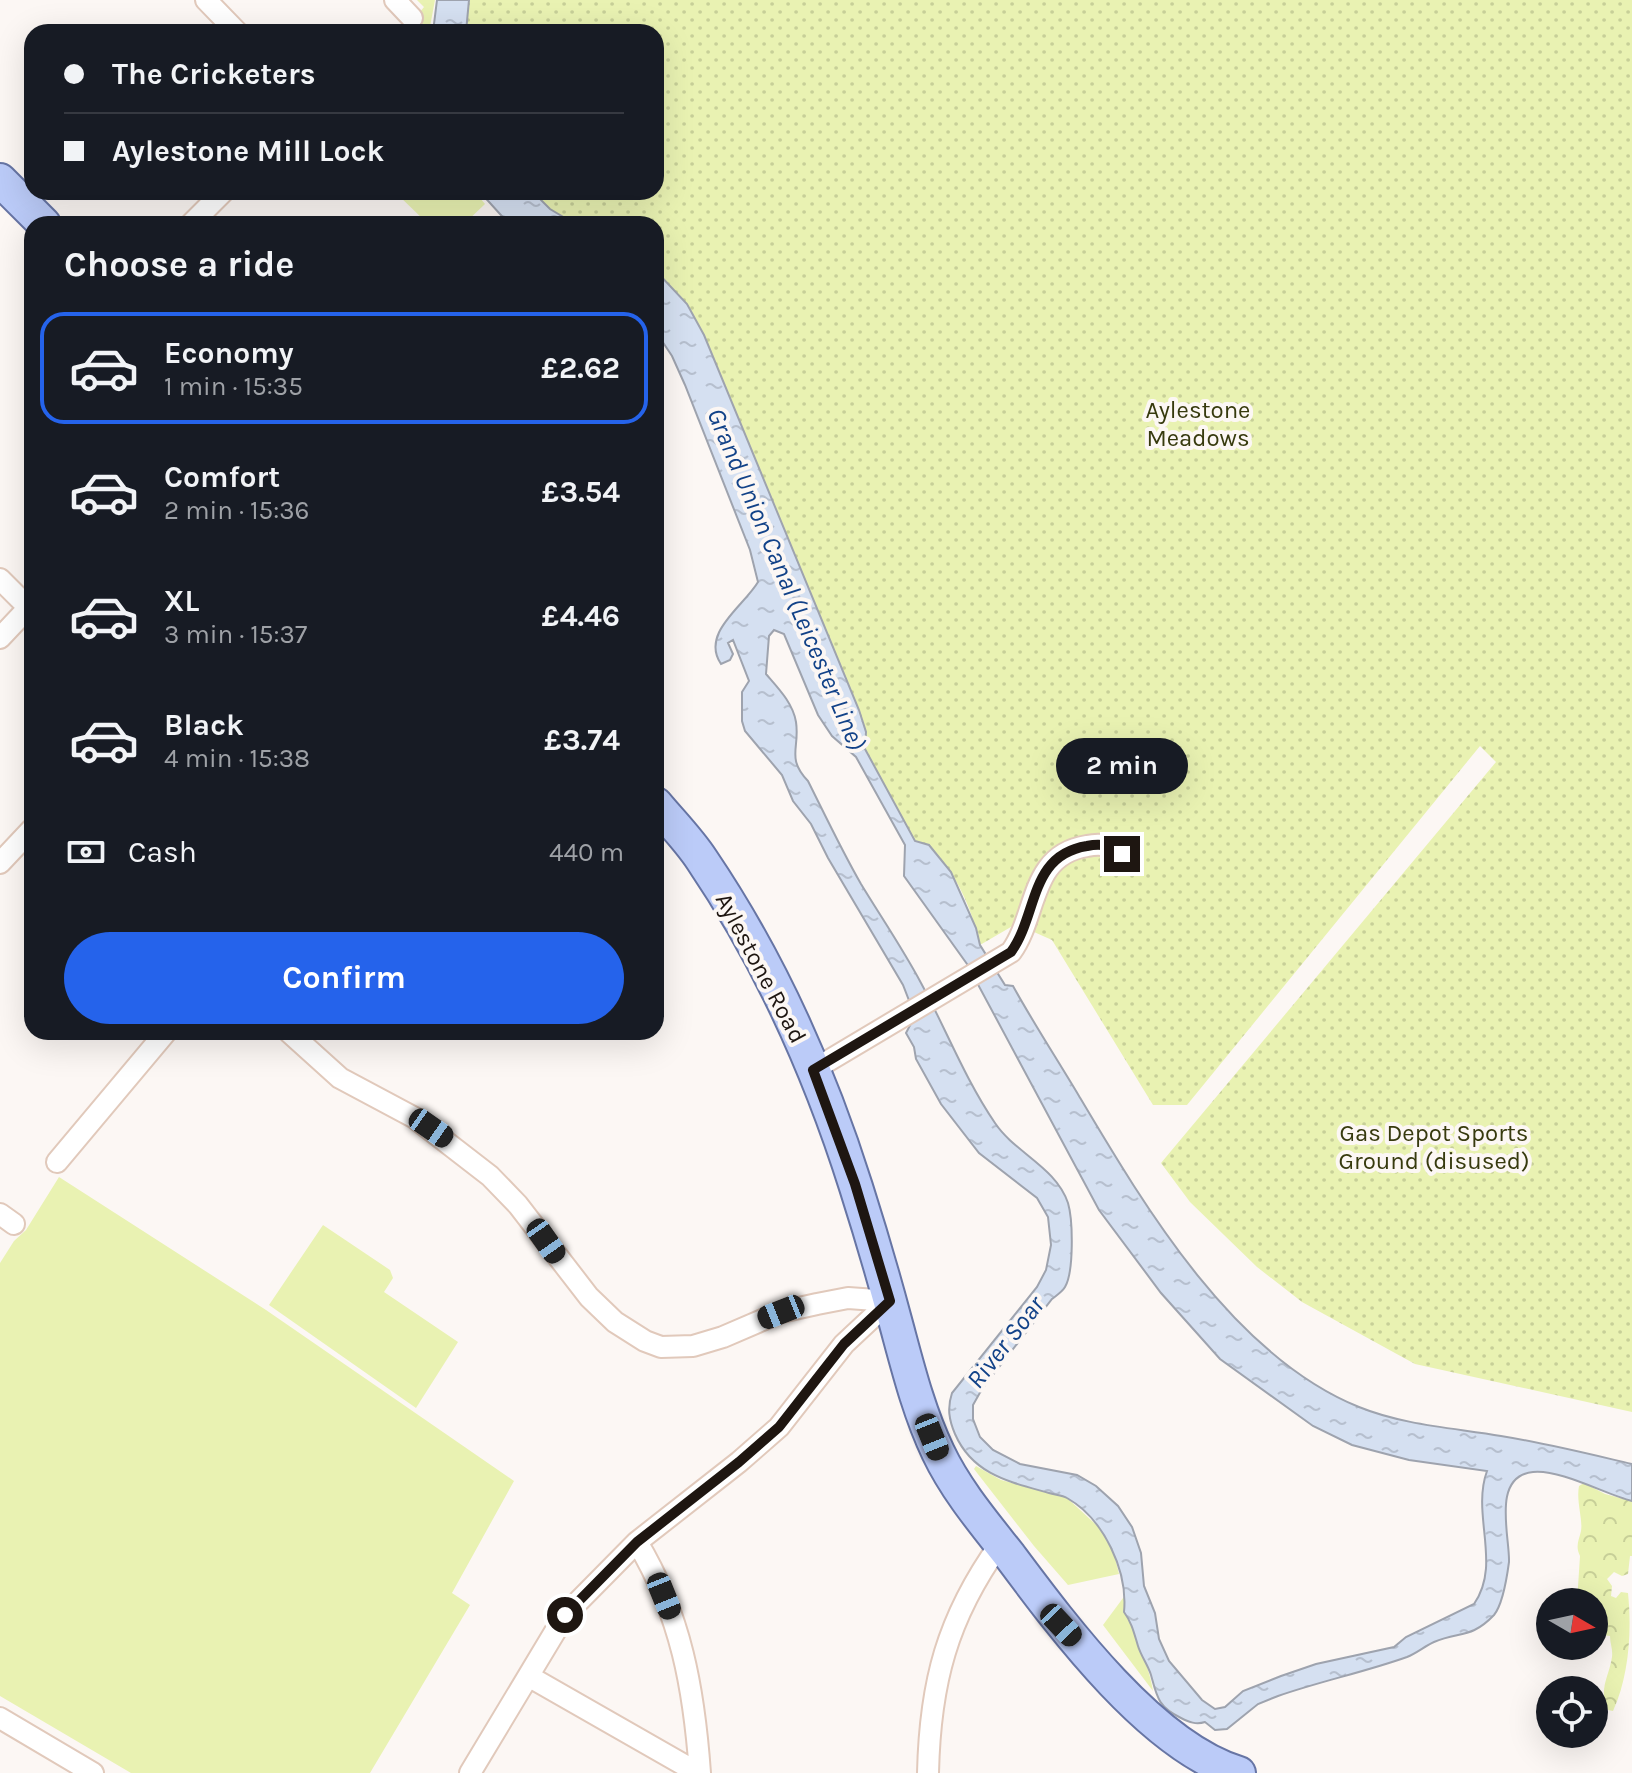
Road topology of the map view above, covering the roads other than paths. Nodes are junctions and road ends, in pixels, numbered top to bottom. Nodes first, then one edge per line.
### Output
1 (206, 0) edge
2 (395, 0) edge
3 (412, 18) dead end
4 (229, 24) edge
5 (0, 180) edge
6 (215, 200) edge
7 (36, 216) edge
8 (199, 216) edge
9 (0, 579) edge
10 (24, 601) edge
11 (24, 612) edge
12 (0, 638) edge
13 (664, 814) edge
14 (24, 838) edge
15 (1122, 854) dead end
16 (0, 863) edge
17 (159, 1040) edge
18 (298, 1040) edge
19 (813, 1070) junction
20 (57, 1162) dead end
21 (890, 1301) junction
22 (637, 1542) junction
23 (1000, 1544) junction
24 (530, 1677) junction
25 (0, 1718) edge
26 (93, 1773) edge
27 (470, 1773) edge
28 (699, 1773) edge
29 (928, 1773) edge
30 (1239, 1773) edge

1 - 4 street
2 - 3 street
5 - 7 main road
6 - 8 street
9 - 10 street
11 - 12 street
13 - 19 main road, Aylestone Road
14 - 16 street
15 - 19 street
17 - 20 street
18 - 21 street
19 - 21 main road, Aylestone Road
21 - 22 street
21 - 23 main road, Aylestone Road
22 - 24 street
22 - 28 street
23 - 29 street
23 - 30 main road, Aylestone Road
24 - 27 street
24 - 28 street
25 - 26 street

